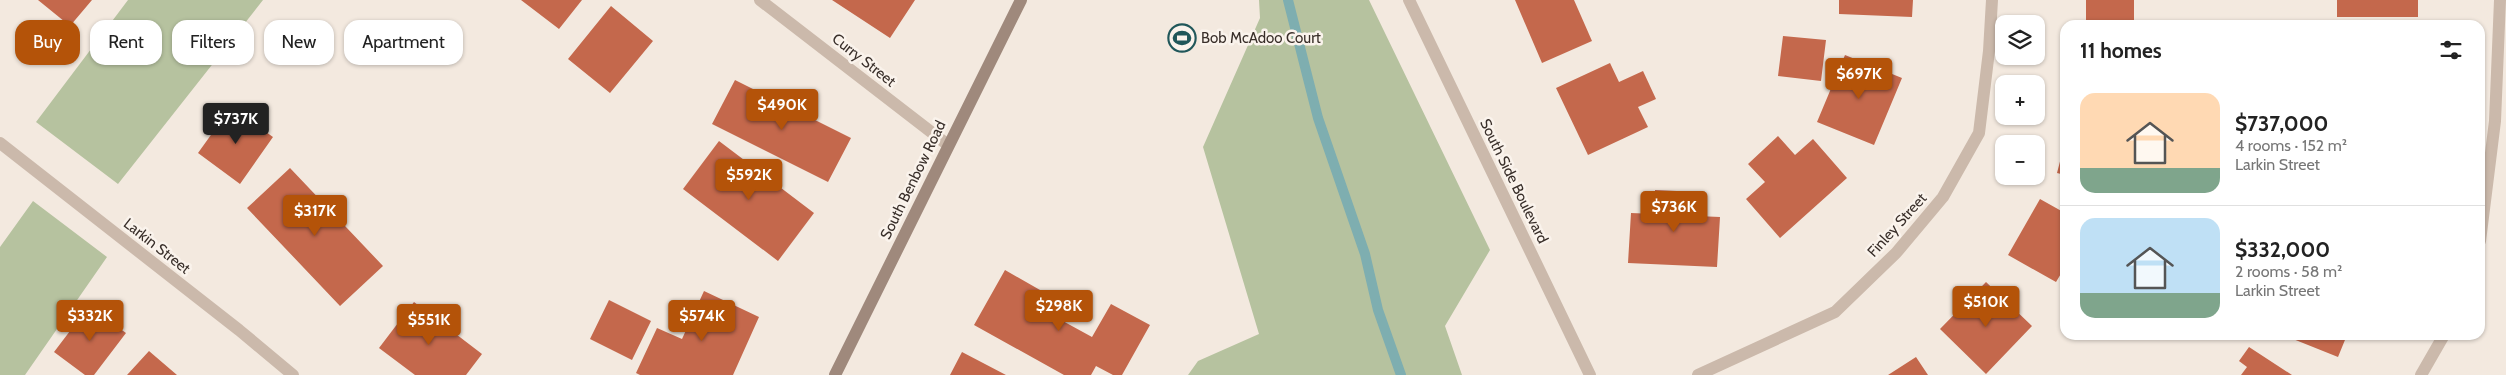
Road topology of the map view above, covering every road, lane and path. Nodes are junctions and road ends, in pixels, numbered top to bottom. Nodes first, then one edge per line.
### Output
1 (760, 0) edge
2 (1021, 0) edge
3 (1409, 0) edge
4 (1992, 0) edge
5 (2500, 0) edge
6 (0, 143) edge
7 (948, 145) junction
8 (2485, 201) edge
9 (2441, 340) edge
10 (293, 375) edge
11 (835, 375) edge
12 (1590, 375) edge
13 (1698, 375) edge
14 (2421, 375) edge

1 - 7 street, Curry Street
2 - 7 main road, South Benbow Road
3 - 12 street, South Side Boulevard
4 - 13 street, Finley Street
5 - 8 street
6 - 10 street, Larkin Street
7 - 11 main road, South Benbow Road
9 - 14 street

